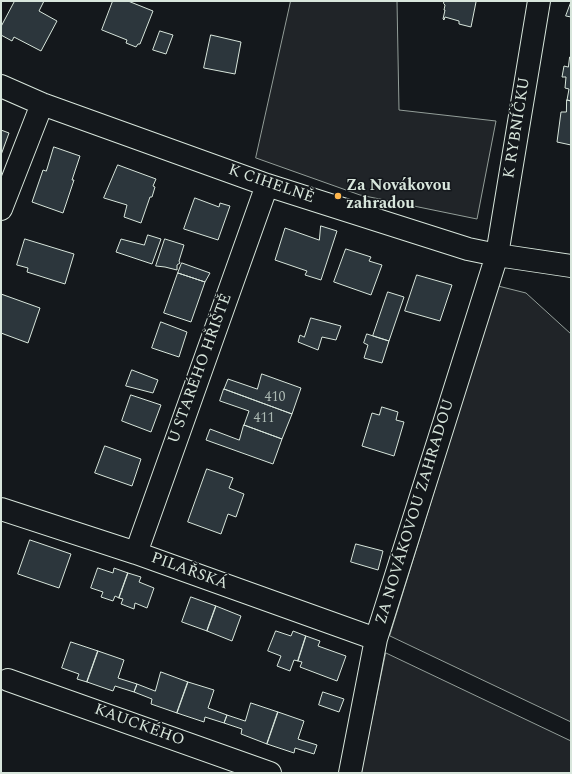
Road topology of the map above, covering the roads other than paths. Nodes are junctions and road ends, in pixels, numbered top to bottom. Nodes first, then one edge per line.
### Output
1 (539, 1) edge
2 (1, 86) edge
3 (42, 104) junction
4 (267, 185) junction
5 (1, 209) edge
6 (497, 255) junction
7 (571, 266) edge
8 (1, 509) edge
9 (136, 553) junction
10 (376, 639) junction
11 (8, 680) dead end
12 (270, 773) edge
13 (350, 773) edge

1 - 6 street, K RYBNÍČKU
2 - 3 street, K CIHELNĚ
3 - 4 street, K CIHELNĚ
3 - 5 street
4 - 6 street, K CIHELNĚ
4 - 9 street, U STARÉHO HŘIŠTĚ
6 - 7 street, K CIHELNĚ
6 - 10 street, ZA NOVÁKOVOU ZAHRADOU
8 - 9 street, PILAŘSKÁ
9 - 10 street, PILAŘSKÁ
10 - 13 street, ZA NOVÁKOVOU ZAHRADOU
11 - 12 street, KAUCKÉHO

